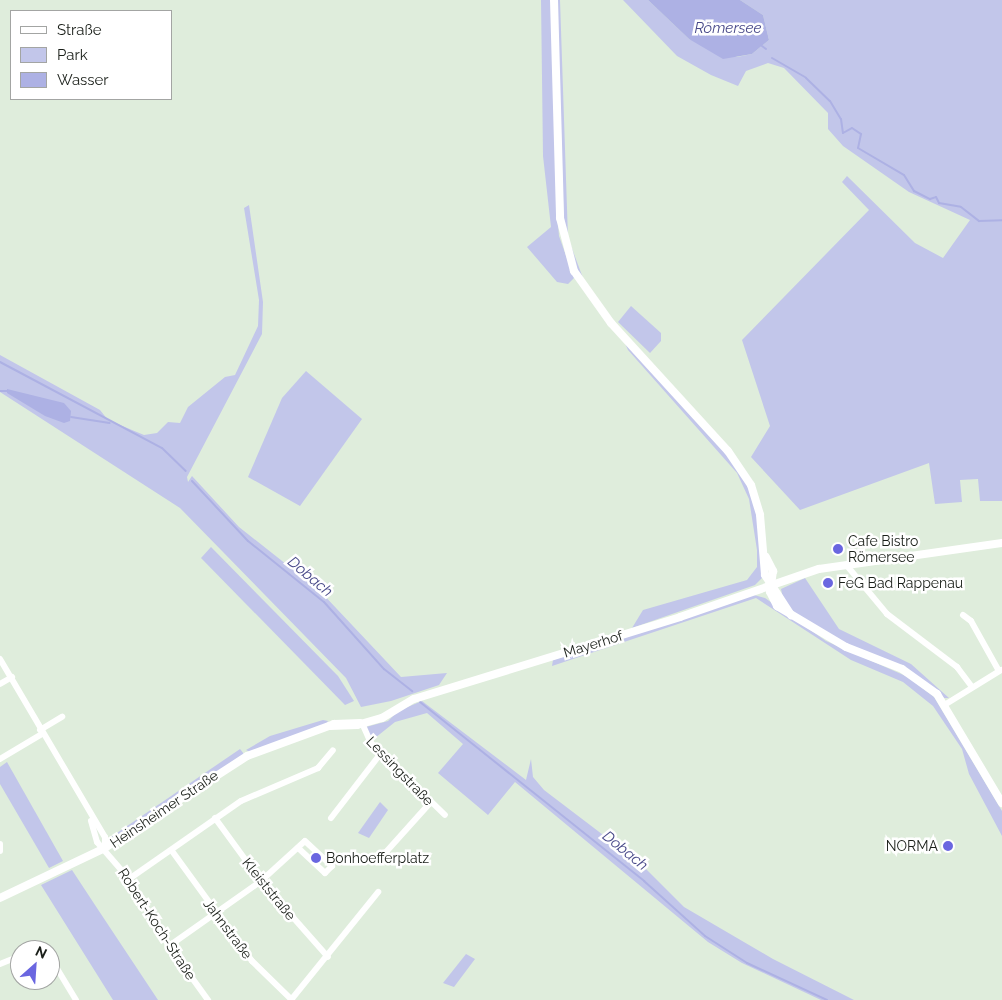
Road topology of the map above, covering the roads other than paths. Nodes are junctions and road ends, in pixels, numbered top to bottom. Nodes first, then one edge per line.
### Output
1 (554, 0) edge
2 (1002, 543) edge
3 (848, 567) junction
4 (771, 585) junction
5 (963, 615) dead end
6 (0, 659) edge
7 (1000, 670) edge
8 (12, 677) junction
9 (0, 684) edge
10 (972, 687) junction
11 (414, 699) joint
12 (946, 704) junction
13 (62, 717) dead end
14 (362, 723) junction
15 (41, 732) junction
16 (334, 750) dead end
17 (381, 753) junction
18 (0, 759) edge
19 (430, 803) junction
20 (1002, 803) edge
21 (445, 815) dead end
22 (215, 818) junction
23 (331, 818) dead end
24 (0, 844) edge
25 (105, 848) junction
26 (298, 848) junction
27 (0, 851) edge
28 (172, 851) junction
29 (386, 852) dead end
30 (129, 879) junction
31 (260, 881) junction
32 (378, 892) dead end
33 (0, 898) edge
34 (216, 914) junction
35 (169, 946) junction
36 (328, 957) junction
37 (60, 974) edge
38 (76, 1000) edge
39 (208, 1000) edge
40 (292, 1000) edge

1 - 4 street
2 - 3 street, Mayerhof
3 - 4 street, Mayerhof
3 - 10 street
4 - 11 street, Mayerhof
4 - 12 street
5 - 7 street
6 - 8 street, Robert-Koch-Straße
7 - 10 street
8 - 9 street
8 - 15 street, Robert-Koch-Straße
10 - 12 street
11 - 14 street, Heinsheimer Straße
12 - 20 street
13 - 15 street
14 - 17 street, Lessingstraße
14 - 25 street, Heinsheimer Straße
15 - 18 street
15 - 25 street, Robert-Koch-Straße
16 - 22 street
17 - 19 street, Lessingstraße
17 - 23 street
19 - 21 street, Lessingstraße
19 - 29 street
22 - 28 street
22 - 31 street, Kleiststraße
24 - 27 street
25 - 30 street, Robert-Koch-Straße
25 - 33 street, Heinsheimer Straße
26 - 26 street
26 - 31 street
28 - 30 street
28 - 34 street, Jahnstraße
30 - 35 street, Robert-Koch-Straße
31 - 34 street
31 - 36 street, Kleiststraße
32 - 36 street
34 - 35 street
34 - 40 street, Jahnstraße
35 - 39 street, Robert-Koch-Straße
36 - 40 street
37 - 38 street

